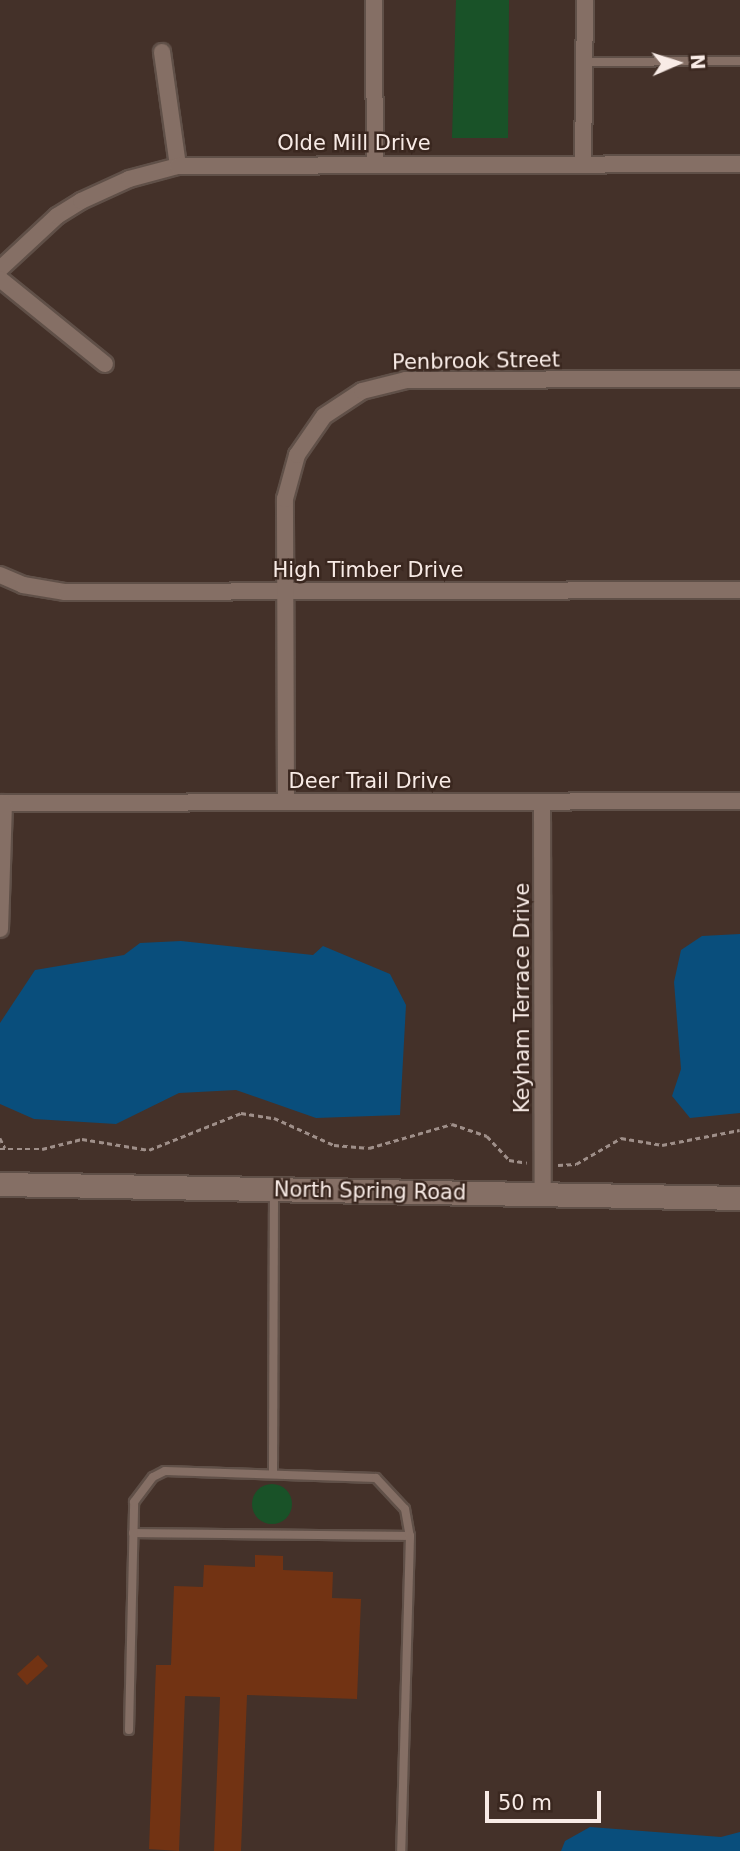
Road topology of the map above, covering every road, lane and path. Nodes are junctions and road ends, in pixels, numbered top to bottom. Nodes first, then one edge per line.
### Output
1 (374, 0) edge
2 (585, 0) edge
3 (162, 52) dead end
4 (740, 61) edge
5 (584, 62) junction
6 (740, 164) edge
7 (375, 165) junction
8 (583, 165) junction
9 (178, 166) junction
10 (0, 269) edge
11 (0, 279) edge
12 (105, 364) dead end
13 (740, 379) edge
14 (0, 575) edge
15 (740, 590) edge
16 (285, 591) junction
17 (740, 801) edge
18 (286, 802) junction
19 (542, 802) junction
20 (2, 803) edge
21 (0, 929) edge
22 (740, 1130) edge
23 (0, 1138) edge
24 (2, 1148) edge
25 (543, 1166) junction
26 (0, 1184) edge
27 (274, 1189) junction
28 (543, 1195) junction
29 (740, 1198) edge
30 (273, 1472) junction
31 (132, 1533) junction
32 (410, 1536) junction
33 (129, 1730) dead end
34 (401, 1851) edge

1 - 7 street
2 - 5 street
3 - 9 street
4 - 5 lane
5 - 8 street
6 - 8 street, Olde Mill Drive
7 - 8 street, Olde Mill Drive
7 - 9 street, Olde Mill Drive
9 - 10 street, Olde Mill Drive
11 - 12 street
13 - 16 street, Penbrook Street
14 - 16 street, High Timber Drive
15 - 16 street, High Timber Drive
16 - 18 street, Penbrook Street
17 - 19 street, Deer Trail Drive
18 - 19 street, Deer Trail Drive
18 - 20 street, Deer Trail Drive
19 - 25 street, Keyham Terrace Drive
20 - 21 street
22 - 25 path
23 - 24 path
24 - 25 path
25 - 28 street, Keyham Terrace Drive
26 - 27 main road, North Spring Road
27 - 28 main road, North Spring Road
27 - 30 lane
28 - 29 main road, North Spring Road
30 - 31 lane
30 - 32 lane
31 - 32 lane
31 - 33 lane
32 - 34 lane

